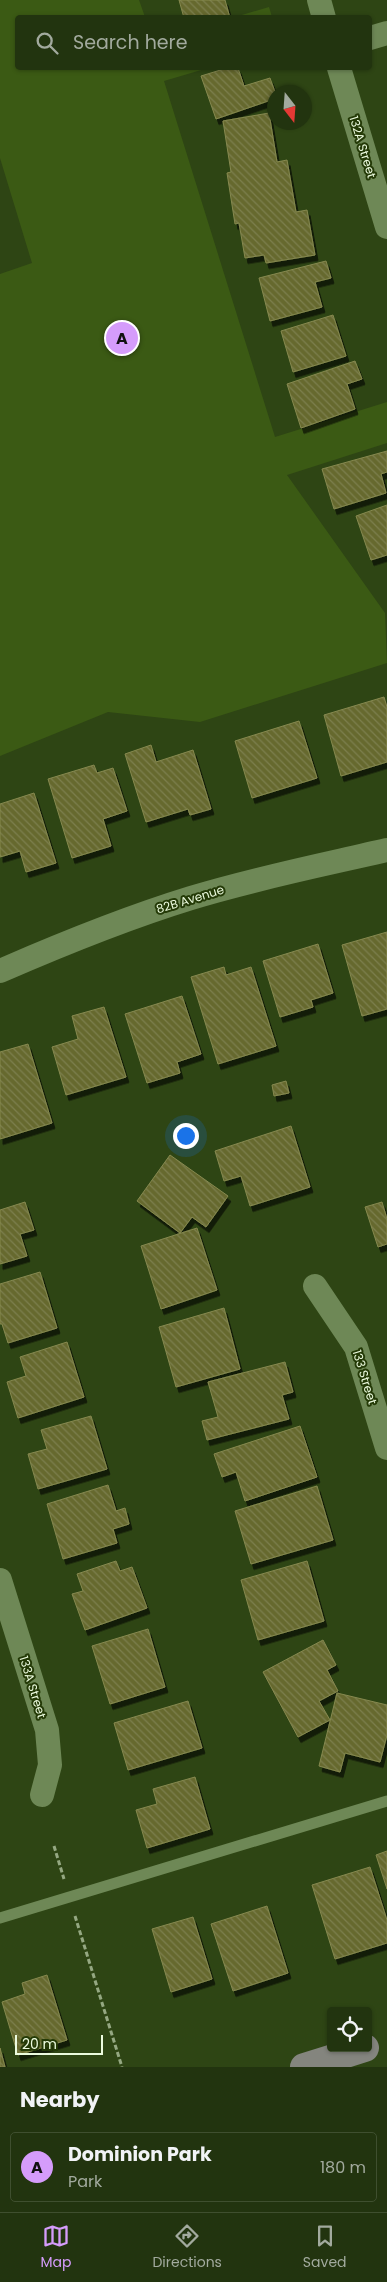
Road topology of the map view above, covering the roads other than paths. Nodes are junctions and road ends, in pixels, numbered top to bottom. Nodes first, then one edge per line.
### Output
1 (319, 0) edge
2 (323, 15) edge
3 (387, 33) edge
4 (372, 37) edge
5 (340, 70) edge
6 (387, 227) edge
7 (387, 850) edge
8 (0, 972) edge
9 (315, 1286) dead end
10 (387, 1448) edge
11 (0, 1580) edge
12 (42, 1795) dead end
13 (387, 1802) edge
14 (0, 1918) edge
15 (387, 2041) edge
16 (372, 2046) edge
17 (351, 2052) edge
18 (304, 2067) edge

1 - 2 street
3 - 4 street
5 - 6 street, 132A Street
7 - 8 street, 82B Avenue
9 - 10 street, 133 Street
11 - 12 street, 133A Street
13 - 14 lane
15 - 16 main road
17 - 18 main road

